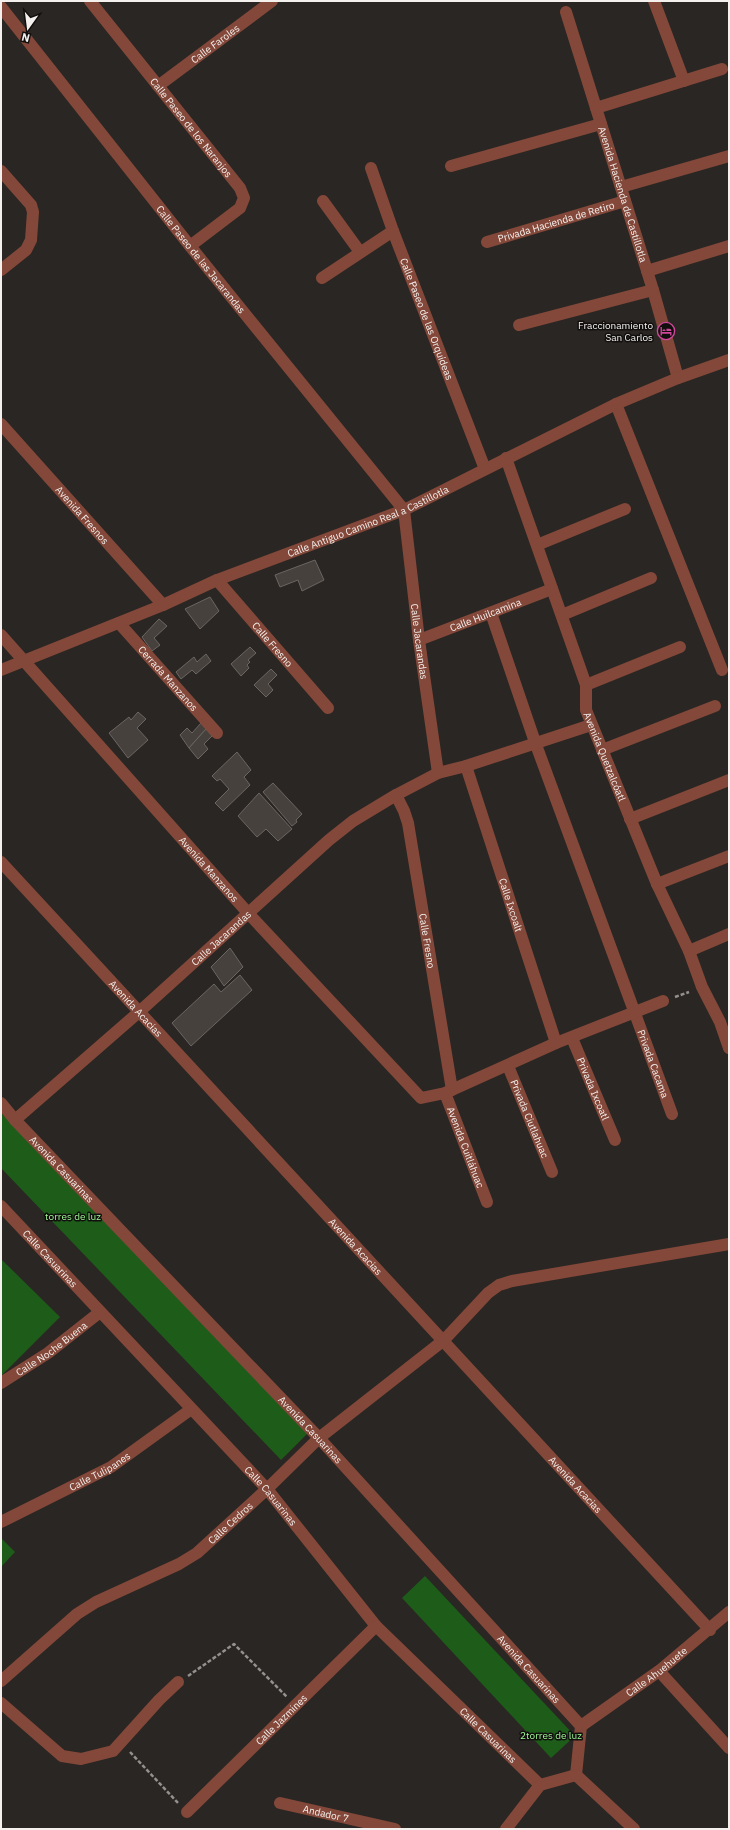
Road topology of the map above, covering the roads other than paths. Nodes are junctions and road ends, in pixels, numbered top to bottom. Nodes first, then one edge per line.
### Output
1 (90, 1) edge
2 (272, 1) edge
3 (654, 1) edge
4 (1, 7) edge
5 (566, 12) dead end
6 (722, 69) dead end
7 (684, 81) junction
8 (158, 86) junction
9 (596, 108) junction
10 (601, 124) junction
11 (729, 156) edge
12 (451, 166) dead end
13 (371, 168) dead end
14 (1, 171) edge
15 (621, 187) junction
16 (323, 201) dead end
17 (625, 202) junction
18 (393, 231) junction
19 (487, 242) dead end
20 (190, 246) junction
21 (729, 246) edge
22 (360, 252) junction
23 (1, 270) edge
24 (647, 271) junction
25 (322, 278) dead end
26 (653, 290) junction
27 (519, 325) dead end
28 (728, 362) edge
29 (678, 378) junction
30 (616, 404) junction
31 (1, 424) edge
32 (506, 458) junction
33 (485, 469) junction
34 (625, 509) dead end
35 (404, 510) junction
36 (537, 545) junction
37 (651, 578) dead end
38 (217, 580) junction
39 (552, 589) junction
40 (163, 606) junction
41 (491, 613) junction
42 (562, 615) junction
43 (119, 623) junction
44 (1, 636) edge
45 (419, 640) junction
46 (680, 647) dead end
47 (24, 661) junction
48 (1, 670) edge
49 (722, 670) dead end
50 (586, 685) junction
51 (715, 706) dead end
52 (328, 708) dead end
53 (592, 724) junction
54 (217, 733) dead end
55 (535, 742) junction
56 (602, 750) junction
57 (466, 766) junction
58 (438, 773) junction
59 (729, 780) edge
60 (396, 795) junction
61 (630, 819) junction
62 (729, 856) edge
63 (1, 862) edge
64 (657, 884) junction
65 (248, 913) junction
66 (729, 934) edge
67 (689, 951) junction
68 (663, 1001) road end
69 (139, 1012) junction
70 (634, 1012) junction
71 (724, 1020) edge
72 (572, 1038) junction
73 (556, 1043) junction
74 (729, 1048) edge
75 (508, 1066) junction
76 (449, 1091) junction
77 (1, 1103) edge
78 (672, 1114) dead end
79 (15, 1120) junction
80 (615, 1140) dead end
81 (552, 1172) dead end
82 (487, 1202) dead end
83 (1, 1206) edge
84 (729, 1244) edge
85 (100, 1312) junction
86 (444, 1340) junction
87 (1, 1383) edge
88 (190, 1410) junction
89 (319, 1438) junction
90 (267, 1489) junction
91 (1, 1522) edge
92 (729, 1612) edge
93 (376, 1626) junction
94 (710, 1630) junction
95 (659, 1671) junction
96 (1, 1681) edge
97 (178, 1682) road end
98 (1, 1704) edge
99 (581, 1726) junction
100 (729, 1748) edge
101 (576, 1775) junction
102 (540, 1785) junction
103 (280, 1803) dead end
104 (187, 1812) road end
105 (395, 1829) edge
106 (506, 1829) edge
107 (634, 1829) edge

1 - 8 street, Calle Paseo de los Naranjos
2 - 8 street, Calle Faroles
3 - 7 street
4 - 20 street, Calle Paseo de las Jacarandas
5 - 9 street, Avenida Hacienda de Castillotla
6 - 7 street
7 - 9 street
8 - 20 street, Calle Paseo de los Naranjos
9 - 10 street, Avenida Hacienda de Castillotla
10 - 12 street
10 - 15 street, Avenida Hacienda de Castillotla
11 - 15 street
13 - 18 street, Calle Paseo de las Orquídeas
14 - 23 street
15 - 17 street, Avenida Hacienda de Castillotla
16 - 22 street
17 - 19 street, Privada Hacienda de Retiro
17 - 24 street, Avenida Hacienda de Castillotla
18 - 22 street
18 - 33 street, Calle Paseo de las Orquídeas
20 - 35 street, Calle Paseo de las Jacarandas
21 - 24 street
22 - 25 street
24 - 26 street, Avenida Hacienda de Castillotla
26 - 27 street
26 - 29 street, Avenida Hacienda de Castillotla
28 - 29 street, Calle Antiguo Camino Real a Castillotla
29 - 30 street, Calle Antiguo Camino Real a Castillotla
30 - 32 street, Calle Antiguo Camino Real a Castillotla
30 - 49 street
31 - 40 street, Avenida Fresnos
32 - 33 street, Calle Antiguo Camino Real a Castillotla
32 - 36 street, Avenida Quetzalcóatl
33 - 35 street, Calle Antiguo Camino Real a Castillotla
34 - 36 street
35 - 38 street, Calle Antiguo Camino Real a Castillotla
35 - 45 street, Calle Jacarandas
36 - 39 street, Avenida Quetzalcóatl
37 - 42 street
38 - 40 street, Calle Antiguo Camino Real a Castillotla
38 - 52 street, Calle Fresno
39 - 41 street, Calle Huilcamina
39 - 42 street, Avenida Quetzalcóatl
40 - 43 street, Calle Antiguo Camino Real a Castillotla
41 - 45 street, Calle Huilcamina
41 - 55 street, Privada Cacama
42 - 50 street, Avenida Quetzalcóatl
43 - 47 street, Calle Antiguo Camino Real a Castillotla
43 - 54 street, Cerrada Manzanos
44 - 47 street, Avenida Manzanos
45 - 58 street, Calle Jacarandas
46 - 50 street
47 - 48 street, Calle Antiguo Camino Real a Castillotla
47 - 65 street, Avenida Manzanos
50 - 53 street, Avenida Quetzalcóatl
51 - 56 street
53 - 55 street, Calle Jacarandas
53 - 56 street, Avenida Quetzalcóatl
55 - 57 street, Calle Jacarandas
55 - 70 street, Privada Cacama
56 - 61 street, Avenida Quetzalcóatl
57 - 58 street, Calle Jacarandas
57 - 73 street, Calle Ixcoalt
58 - 60 street, Calle Jacarandas
59 - 61 street
60 - 65 street, Calle Jacarandas
60 - 76 street, Calle Fresno
61 - 64 street, Avenida Quetzalcóatl
62 - 64 street
63 - 69 street, Avenida Acacias
64 - 67 street, Avenida Quetzalcóatl
65 - 69 street, Calle Jacarandas
65 - 76 street, Avenida Manzanos
66 - 67 street
67 - 71 street, Avenida Quetzalcóatl
68 - 70 street
69 - 79 street, Calle Jacarandas
69 - 86 street, Avenida Acacias
70 - 72 street
70 - 78 street, Privada Cacama
71 - 74 street, Avenida Quetzalcóatl
72 - 73 street
72 - 80 street, Privada Ixcoatl
73 - 75 street
75 - 76 street
75 - 81 street, Privada Ciutlahuac
76 - 82 street, Avenida Cuitláhuac
77 - 79 street, Avenida Casuarinas
79 - 89 street, Avenida Casuarinas
83 - 85 street, Calle Casuarinas
84 - 86 street, Calle Cedros
85 - 87 street, Calle Noche Buena
85 - 88 street, Calle Casuarinas
86 - 89 street, Calle Cedros
86 - 94 street, Avenida Acacias
88 - 90 street, Calle Casuarinas
88 - 91 street, Calle Tulipanes
89 - 90 street, Calle Cedros
89 - 99 street, Avenida Casuarinas
90 - 93 street, Calle Casuarinas
90 - 96 street, Calle Cedros
92 - 94 street, Calle Ahuehuete
93 - 102 street, Calle Casuarinas
93 - 104 street, Calle Jazmines
94 - 95 street, Calle Ahuehuete
95 - 99 street, Calle Ahuehuete
95 - 100 street
97 - 98 street
99 - 101 street
101 - 102 street
101 - 107 street
102 - 106 street
103 - 105 street, Andador 7

